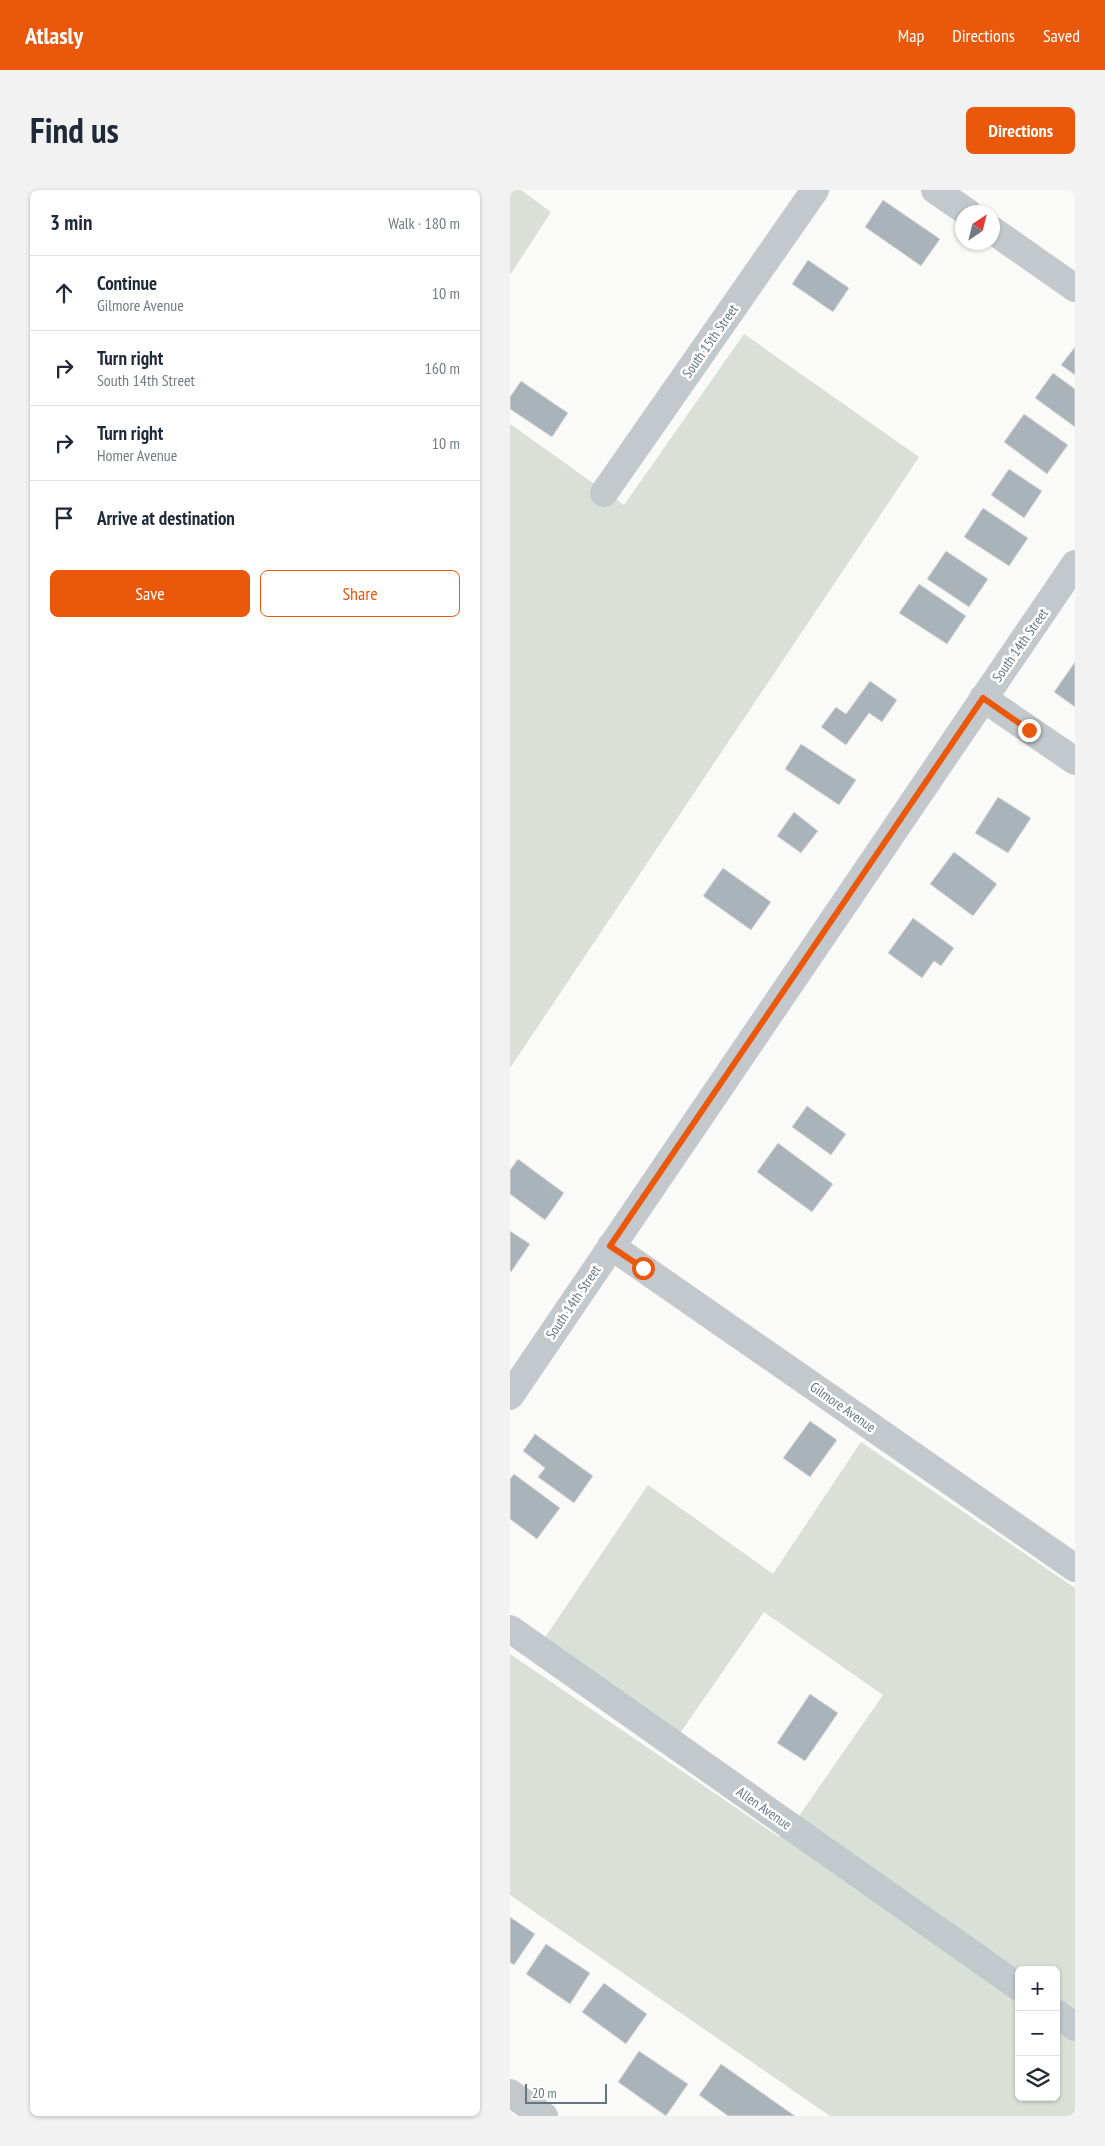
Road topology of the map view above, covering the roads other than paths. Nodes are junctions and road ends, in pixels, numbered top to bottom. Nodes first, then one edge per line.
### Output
1 (815, 190) edge
2 (935, 190) edge
3 (957, 205) edge
4 (1000, 236) edge
5 (1075, 288) edge
6 (604, 493) dead end
7 (1075, 564) edge
8 (983, 698) junction
9 (1075, 761) edge
10 (610, 1246) junction
11 (510, 1396) edge
12 (1075, 1568) edge
13 (510, 1629) edge
14 (1015, 1984) edge
15 (1060, 2017) edge
16 (1075, 2027) edge
17 (510, 2093) edge
18 (544, 2116) edge

1 - 6 street, South 15th Street
2 - 3 street
4 - 5 street
7 - 8 street, South 14th Street
8 - 9 street
8 - 10 street, South 14th Street
10 - 11 street, South 14th Street
10 - 12 street, Gilmore Avenue
13 - 14 street, Allen Avenue
15 - 16 street
17 - 18 street

